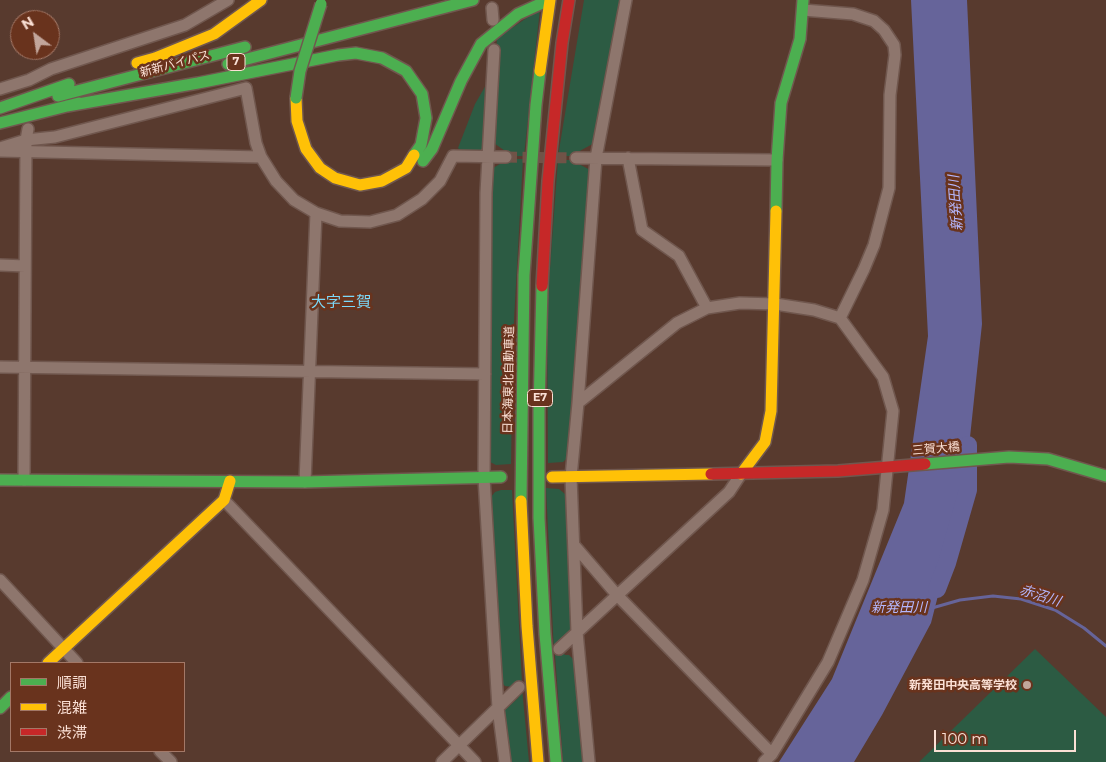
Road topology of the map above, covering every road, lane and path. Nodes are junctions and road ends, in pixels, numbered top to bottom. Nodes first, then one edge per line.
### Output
1 (228, 0) edge
2 (261, 0) edge
3 (429, 0) edge
4 (473, 0) edge
5 (550, 0) edge
6 (569, 0) edge
7 (626, 0) edge
8 (317, 2) edge
9 (803, 5) edge
10 (492, 8) dead end
11 (493, 20) dead end
12 (295, 34) dead end
13 (257, 44) dead end
14 (494, 50) dead end
15 (0, 89) edge
16 (292, 98) junction
17 (67, 106) junction
18 (0, 109) edge
19 (0, 124) edge
20 (27, 135) junction
21 (0, 149) edge
22 (26, 153) junction
23 (261, 157) junction
24 (488, 157) junction
25 (506, 158) tunnel mouth
26 (576, 158) tunnel mouth
27 (596, 158) junction
28 (628, 158) junction
29 (777, 160) junction
30 (316, 213) junction
31 (0, 265) edge
32 (25, 266) junction
33 (775, 304) junction
34 (708, 308) junction
35 (840, 318) junction
36 (24, 366) junction
37 (0, 367) edge
38 (310, 372) junction
39 (485, 374) junction
40 (578, 403) junction
41 (892, 467) junction
42 (741, 474) junction
43 (571, 476) junction
44 (1106, 476) edge
45 (501, 477) dead end
46 (552, 477) dead end
47 (484, 478) junction
48 (0, 480) edge
49 (24, 480) junction
50 (230, 481) junction
51 (305, 482) junction
52 (224, 500) junction
53 (574, 545) junction
54 (0, 580) edge
55 (617, 595) junction
56 (577, 632) junction
57 (63, 649) junction
58 (559, 649) dead end
59 (49, 662) edge
60 (76, 662) edge
61 (519, 687) dead end
62 (10, 698) edge
63 (0, 708) edge
64 (498, 708) junction
65 (460, 746) junction
66 (161, 752) edge
67 (768, 758) edge
68 (171, 762) edge
69 (442, 762) edge
70 (475, 762) edge
71 (505, 762) edge
72 (538, 762) edge
73 (556, 762) edge
74 (589, 762) edge

1 - 15 street
2 - 18 main road
3 - 12 main road
4 - 17 main road, 新新バイパス / 7
5 - 16 main road
5 - 72 main road, 日本海東北自動車道 / E7
6 - 73 main road, E7
7 - 27 street
8 - 16 main road, bridge
9 - 29 main road
9 - 35 street
10 - 11 street
13 - 18 main road, 新新バイパス / 7
14 - 24 street
16 - 17 main road
17 - 19 main road, 新新バイパス / 7
20 - 21 street
20 - 22 street
20 - 23 street
21 - 22 street
22 - 23 street
22 - 32 street
23 - 30 street
24 - 25 street
24 - 30 street
24 - 39 street
26 - 27 street
27 - 28 street
27 - 40 street
28 - 29 street
28 - 34 street
29 - 33 main road
30 - 38 street
31 - 32 street
32 - 36 street
33 - 34 street
33 - 35 street
33 - 42 main road
34 - 40 street
35 - 41 street
36 - 37 street
36 - 38 street
36 - 49 street
38 - 39 street
38 - 51 street
39 - 47 street
40 - 43 street
41 - 42 main road, 三賀大橋
41 - 44 main road, 三賀大橋
41 - 67 street
42 - 43 main road, 三賀大橋
42 - 55 street
43 - 46 main road, 三賀大橋
43 - 53 street
45 - 47 main road
47 - 51 main road
47 - 64 street
48 - 49 main road
49 - 50 main road
50 - 51 main road
50 - 52 main road
52 - 57 main road
52 - 65 street
53 - 55 street
53 - 56 street
54 - 57 street
55 - 56 street
55 - 67 street
56 - 58 street
56 - 74 street
57 - 59 main road
57 - 60 street
61 - 64 street
62 - 63 main road
64 - 65 street
64 - 71 street
65 - 69 street
65 - 70 street
66 - 68 street

